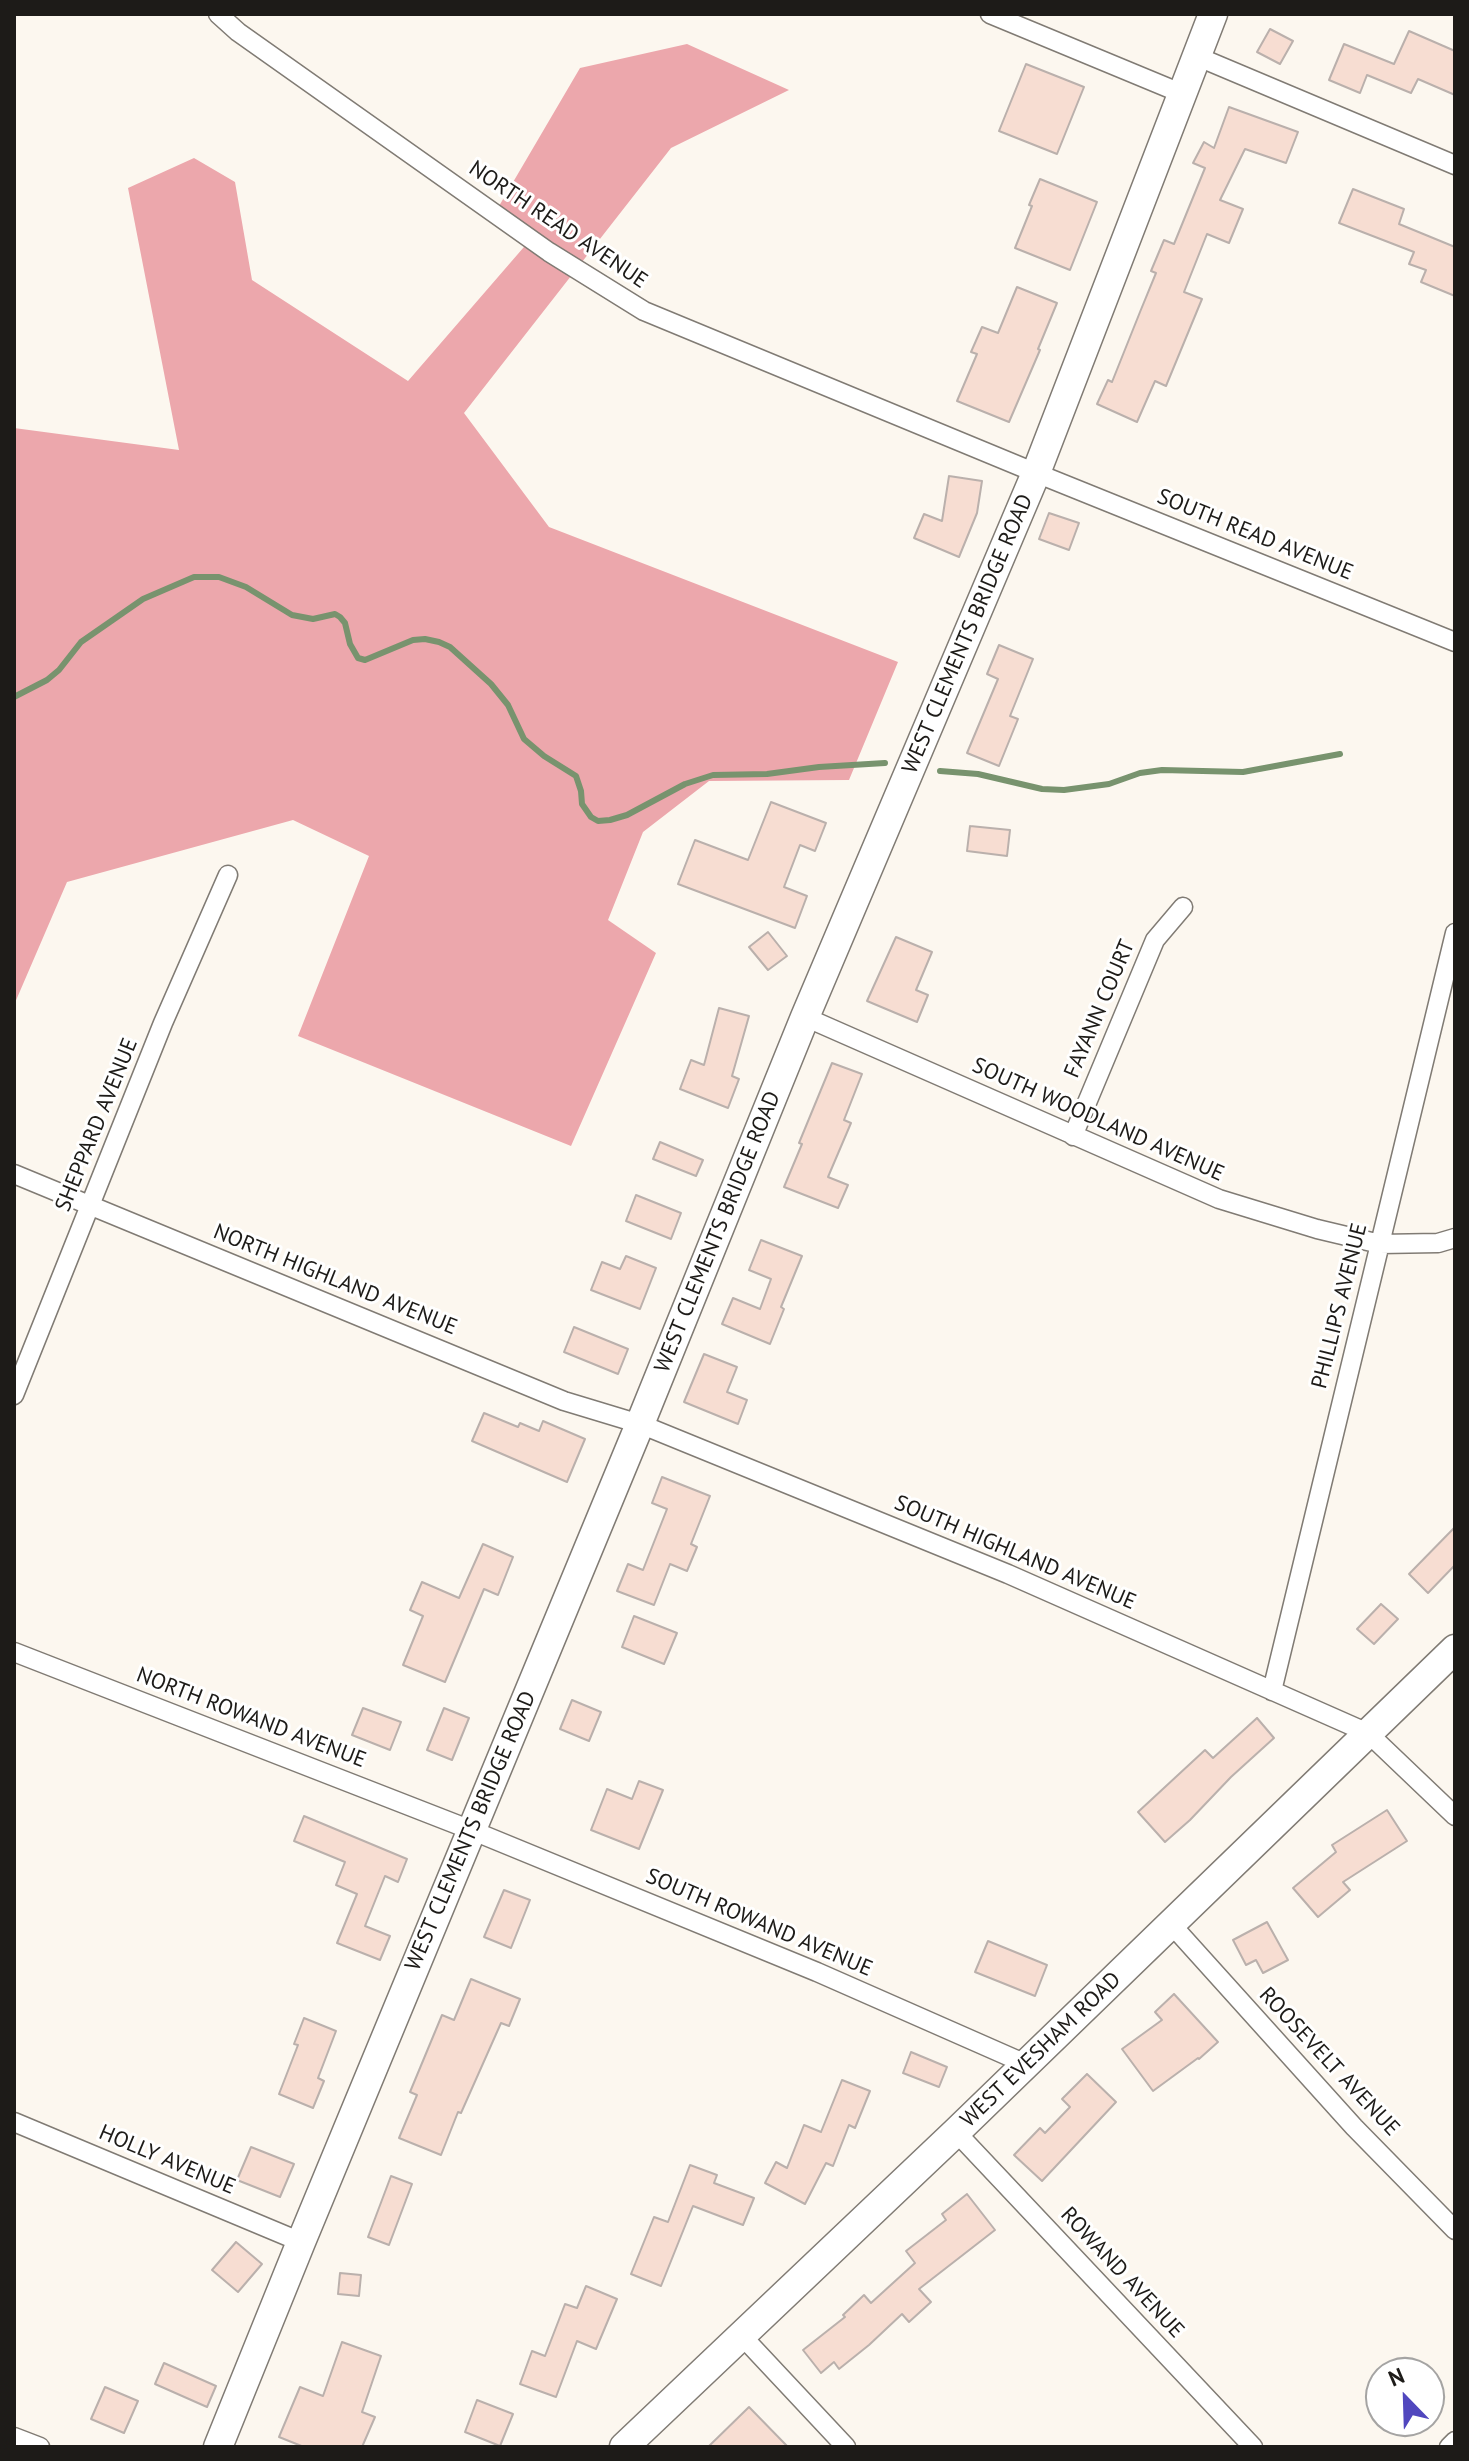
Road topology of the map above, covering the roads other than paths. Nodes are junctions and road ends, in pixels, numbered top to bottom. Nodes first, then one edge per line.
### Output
1 (218, 14) edge
2 (990, 14) edge
3 (1213, 14) edge
4 (1196, 56) junction
5 (1183, 94) junction
6 (1455, 165) edge
7 (1036, 473) junction
8 (1455, 642) edge
9 (228, 875) dead end
10 (1183, 907) dead end
11 (1455, 933) edge
12 (805, 1017) junction
13 (1073, 1136) junction
14 (14, 1174) edge
15 (90, 1205) junction
16 (1455, 1238) edge
17 (1380, 1244) junction
18 (14, 1395) edge
19 (640, 1424) junction
20 (1455, 1649) edge
21 (14, 1652) edge
22 (1272, 1691) junction
23 (1368, 1733) junction
24 (1455, 1816) edge
25 (471, 1830) junction
26 (1171, 1924) junction
27 (1026, 2064) junction
28 (14, 2122) edge
29 (956, 2132) junction
30 (1455, 2230) edge
31 (301, 2242) junction
32 (742, 2336) junction
33 (14, 2437) edge
34 (1455, 2441) edge
35 (40, 2447) edge
36 (218, 2447) edge
37 (624, 2447) edge
38 (846, 2447) edge
39 (1253, 2447) edge
40 (1449, 2447) edge

1 - 7 street, NORTH READ AVENUE
2 - 5 street
3 - 4 main road, WEST CLEMENTS BRIDGE ROAD
4 - 5 main road, WEST CLEMENTS BRIDGE ROAD
4 - 6 street
5 - 7 main road, WEST CLEMENTS BRIDGE ROAD
7 - 8 street, SOUTH READ AVENUE
7 - 12 main road, WEST CLEMENTS BRIDGE ROAD
9 - 15 street, SHEPPARD AVENUE
10 - 13 street, FAYANN COURT
11 - 17 street, PHILLIPS AVENUE
12 - 13 street, SOUTH WOODLAND AVENUE
12 - 19 main road, WEST CLEMENTS BRIDGE ROAD
13 - 17 street, SOUTH WOODLAND AVENUE
14 - 15 street, NORTH HIGHLAND AVENUE
15 - 18 street, SHEPPARD AVENUE
15 - 19 street, NORTH HIGHLAND AVENUE
16 - 17 street, SOUTH WOODLAND AVENUE
17 - 22 street, PHILLIPS AVENUE
19 - 22 street, SOUTH HIGHLAND AVENUE
19 - 25 main road, WEST CLEMENTS BRIDGE ROAD
20 - 23 main road, WEST EVESHAM ROAD
21 - 25 street, NORTH ROWAND AVENUE
22 - 23 street, SOUTH HIGHLAND AVENUE
23 - 24 street
23 - 26 main road, WEST EVESHAM ROAD
25 - 27 street, SOUTH ROWAND AVENUE
25 - 31 main road, WEST CLEMENTS BRIDGE ROAD
26 - 27 main road, WEST EVESHAM ROAD
26 - 30 street, ROOSEVELT AVENUE
27 - 29 main road, WEST EVESHAM ROAD
28 - 31 street, HOLLY AVENUE
29 - 32 main road, WEST EVESHAM ROAD
29 - 39 street, ROWAND AVENUE
31 - 36 main road, WEST CLEMENTS BRIDGE ROAD
32 - 37 main road, WEST EVESHAM ROAD
32 - 38 street
33 - 35 street
34 - 40 street

